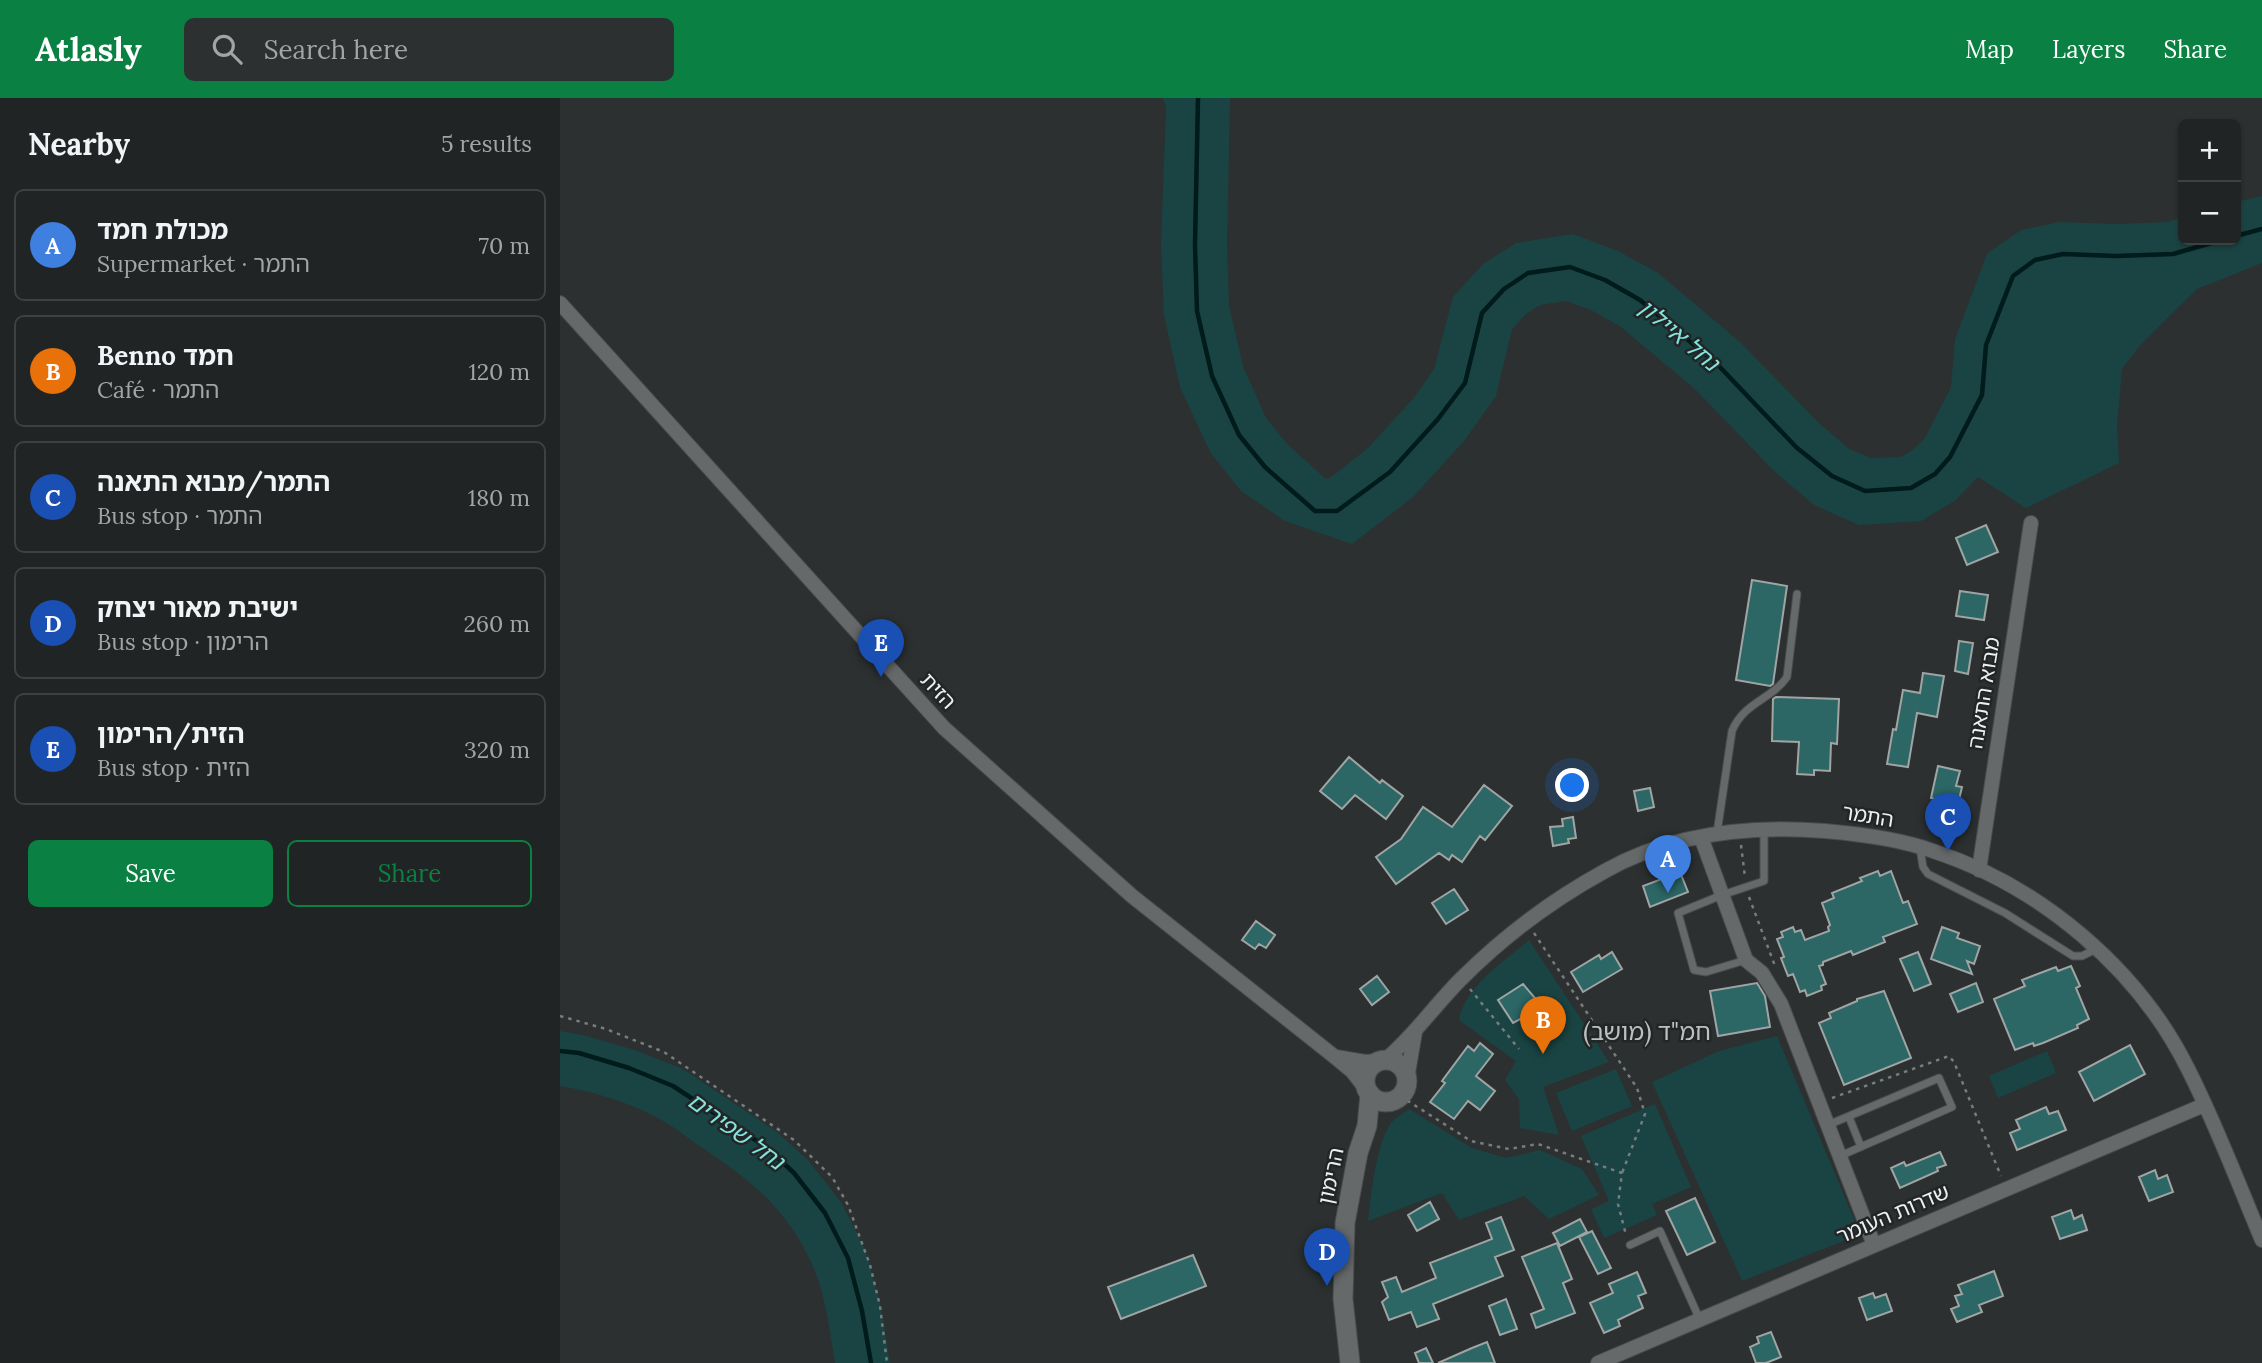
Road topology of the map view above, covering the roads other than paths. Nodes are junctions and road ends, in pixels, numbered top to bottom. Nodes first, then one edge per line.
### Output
1 (560, 303) edge
2 (2031, 523) dead end
3 (1797, 594) dead end
4 (1764, 830) junction
5 (1717, 833) junction
6 (1701, 836) junction
7 (1920, 847) junction
8 (1979, 870) junction
9 (1722, 895) junction
10 (2096, 949) junction
11 (1746, 960) junction
12 (1416, 1031) junction
13 (1335, 1057) junction
14 (1382, 1060) junction
15 (1386, 1092) junction
16 (2204, 1105) junction
17 (1849, 1116) junction
18 (1828, 1125) junction
19 (1861, 1147) junction
20 (1839, 1156) junction
21 (2262, 1240) edge
22 (1630, 1245) road end
23 (1874, 1245) junction
24 (1700, 1320) junction
25 (1350, 1363) edge
26 (1598, 1363) edge

1 - 13 street, הזית
2 - 8 street, מבוא התאנה
3 - 5 lane
4 - 5 street, התמר
4 - 7 street, התמר
4 - 9 lane
5 - 6 street, התמר
6 - 9 street
6 - 12 street, התמר
7 - 8 street, התמר
7 - 10 lane
8 - 10 street, התמר
9 - 11 street
9 - 11 lane
10 - 16 street, התמר
11 - 18 street
12 - 14 street, התמר
12 - 15 street
13 - 14 street
13 - 15 street, הזית
14 - 15 street, הרימון
14 - 15 street
15 - 25 street, הרימון
16 - 21 street, התמר
16 - 23 street, שדרות העומר
17 - 18 lane
17 - 19 lane
17 - 19 lane
18 - 20 street
19 - 20 lane
20 - 23 street
22 - 24 lane
23 - 24 street, שדרות העומר
24 - 26 street, שדרות העומר

